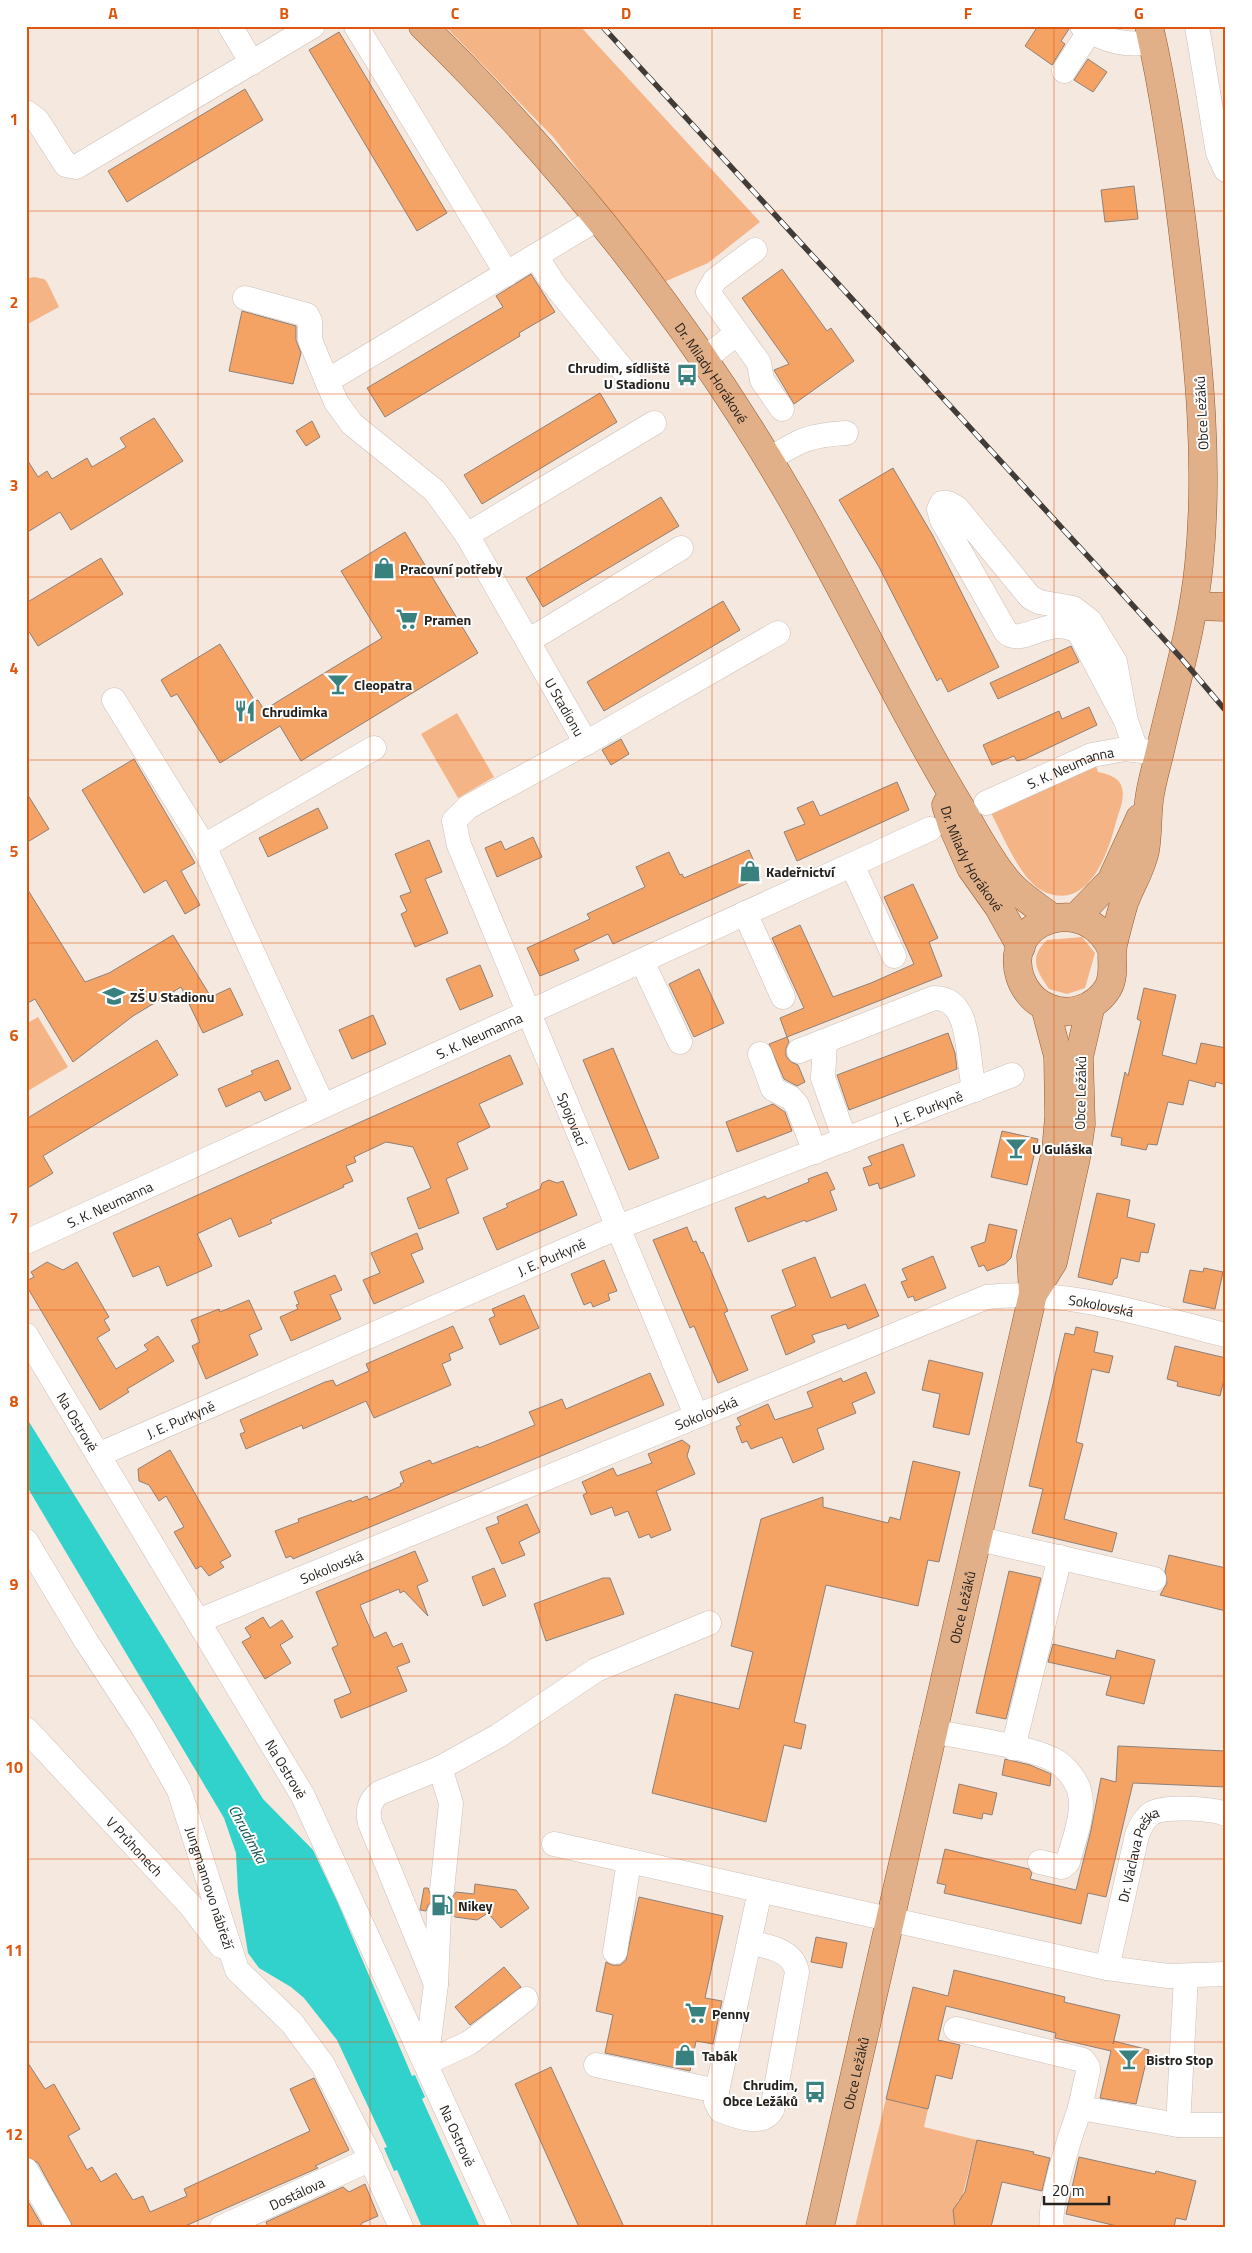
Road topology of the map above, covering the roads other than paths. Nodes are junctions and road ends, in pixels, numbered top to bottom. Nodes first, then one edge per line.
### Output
1 (230, 26) edge
2 (313, 26) edge
3 (356, 26) edge
4 (423, 26) edge
5 (1197, 26) edge
6 (1099, 32) edge
7 (1151, 34) edge
8 (252, 63) junction
9 (1064, 71) dead end
10 (26, 112) edge
11 (1226, 170) edge
12 (597, 219) junction
13 (755, 250) dead end
14 (536, 256) junction
15 (507, 274) junction
16 (244, 298) dead end
17 (737, 333) junction
18 (703, 360) junction
19 (628, 376) dead end
20 (327, 381) junction
21 (782, 409) dead end
22 (654, 423) dead end
23 (846, 433) dead end
24 (768, 460) junction
25 (467, 535) junction
26 (681, 548) dead end
27 (1194, 606) junction
28 (1226, 607) edge
29 (778, 633) dead end
30 (528, 641) junction
31 (114, 700) dead end
32 (1126, 721) junction
33 (586, 744) junction
34 (374, 748) dead end
35 (1148, 752) junction
36 (935, 765) junction
37 (1149, 798) junction
38 (986, 802) dead end
39 (454, 821) joint
40 (930, 829) dead end
41 (204, 846) junction
42 (852, 864) junction
43 (745, 914) junction
44 (1064, 918) junction
45 (1021, 947) junction
46 (1112, 950) junction
47 (894, 956) dead end
48 (642, 961) junction
49 (783, 997) dead end
50 (1091, 1005) junction
51 (1045, 1007) junction
52 (528, 1013) junction
53 (826, 1041) junction
54 (680, 1042) dead end
55 (799, 1051) dead end
56 (760, 1054) dead end
57 (1012, 1075) dead end
58 (975, 1090) junction
59 (324, 1106) junction
60 (845, 1140) junction
61 (815, 1152) junction
62 (616, 1228) junction
63 (26, 1242) edge
64 (1033, 1294) junction
65 (26, 1335) edge
66 (1226, 1335) edge
67 (696, 1415) junction
68 (98, 1455) junction
69 (979, 1539) junction
70 (26, 1542) edge
71 (1060, 1557) junction
72 (1154, 1579) dead end
73 (198, 1622) junction
74 (709, 1623) dead end
75 (26, 1729) edge
76 (931, 1731) junction
77 (1013, 1748) junction
78 (440, 1768) junction
79 (1226, 1814) edge
80 (554, 1844) dead end
81 (630, 1861) junction
82 (1040, 1862) dead end
83 (442, 1890) dead end
84 (760, 1890) junction
85 (439, 1913) dead end
86 (889, 1920) junction
87 (749, 1942) junction
88 (615, 1952) dead end
89 (1107, 1968) junction
90 (237, 1970) junction
91 (1226, 1974) edge
92 (1186, 1977) junction
93 (436, 1984) junction
94 (526, 1999) dead end
95 (956, 2029) dead end
96 (426, 2063) junction
97 (596, 2065) dead end
98 (717, 2091) junction
99 (1080, 2108) junction
100 (1178, 2125) junction
101 (1226, 2125) edge
102 (371, 2159) junction
103 (26, 2170) edge
104 (59, 2227) edge
105 (222, 2227) edge
106 (401, 2227) edge
107 (500, 2227) edge
108 (820, 2227) edge
109 (1052, 2227) edge

1 - 8 street
2 - 8 street
3 - 15 street
4 - 12 main road, Dr. Milady Horákové
5 - 11 street
6 - 7 street
6 - 9 street
7 - 27 main road, Obce Ležáků
8 - 10 street
12 - 14 street
12 - 18 main road, Dr. Milady Horákové
13 - 17 street
14 - 15 street
14 - 19 street
15 - 20 street
16 - 20 street, U Stadionu
17 - 18 street
17 - 21 street
18 - 24 main road, Dr. Milady Horákové
20 - 25 street, U Stadionu
22 - 25 street
23 - 24 street
24 - 36 main road, Dr. Milady Horákové
25 - 30 street, U Stadionu
26 - 30 street
27 - 28 main road
27 - 35 main road, Obce Ležáků
29 - 33 street
30 - 33 street, U Stadionu
31 - 41 street
32 - 32 street
32 - 35 street
33 - 39 street, U Stadionu
34 - 41 street
35 - 37 main road, Obce Ležáků
35 - 38 street, S. K. Neumanna
36 - 44 main road, Dr. Milady Horákové
36 - 45 main road, Dr. Milady Horákové
37 - 44 main road, Obce Ležáků
37 - 46 main road, Obce Ležáků
39 - 52 street, Spojovací
40 - 42 street, S. K. Neumanna
41 - 59 street
42 - 43 street, S. K. Neumanna
42 - 47 street
43 - 48 street, S. K. Neumanna
43 - 49 street
44 - 45 main road
44 - 46 main road
45 - 51 main road
46 - 50 main road
48 - 52 street, S. K. Neumanna
48 - 54 street
50 - 51 main road
50 - 64 main road, Obce Ležáků
51 - 64 main road, Obce Ležáků
52 - 59 street, S. K. Neumanna
52 - 62 street, Spojovací
53 - 55 street
53 - 58 street
53 - 60 street
56 - 61 street
57 - 58 street, J. E. Purkyně
58 - 60 street, J. E. Purkyně
59 - 63 street, S. K. Neumanna
60 - 61 street, J. E. Purkyně
61 - 62 street, J. E. Purkyně
62 - 67 street, Spojovací
62 - 68 street, J. E. Purkyně
64 - 66 street, Sokolovská
64 - 67 street, Sokolovská
64 - 69 main road, Obce Ležáků
65 - 68 street, Na Ostrově
67 - 73 street, Sokolovská
68 - 73 street, Na Ostrově
69 - 71 street
69 - 76 main road, Obce Ležáků
70 - 90 street, Jungmannovo nábřeží
71 - 72 street
71 - 77 street
73 - 96 street, Na Ostrově
74 - 78 street
75 - 90 street, V Průhonech
76 - 77 street
76 - 86 main road, Obce Ležáků
77 - 82 street
78 - 83 street
78 - 93 street
79 - 89 street, Dr. Václava Peška
80 - 81 street
81 - 84 street
81 - 88 street
84 - 86 street
84 - 87 street
85 - 93 street
86 - 89 street
86 - 108 main road, Obce Ležáků
87 - 98 street
87 - 98 street
89 - 92 street
90 - 102 street, Jungmannovo nábřeží
91 - 92 street
92 - 100 street
93 - 96 street
94 - 96 street
95 - 99 street
96 - 107 street, Na Ostrově
97 - 98 street
99 - 100 street
99 - 109 street
100 - 101 street
102 - 105 street, Dostálova
102 - 106 street, Jungmannovo nábřeží
103 - 104 street

